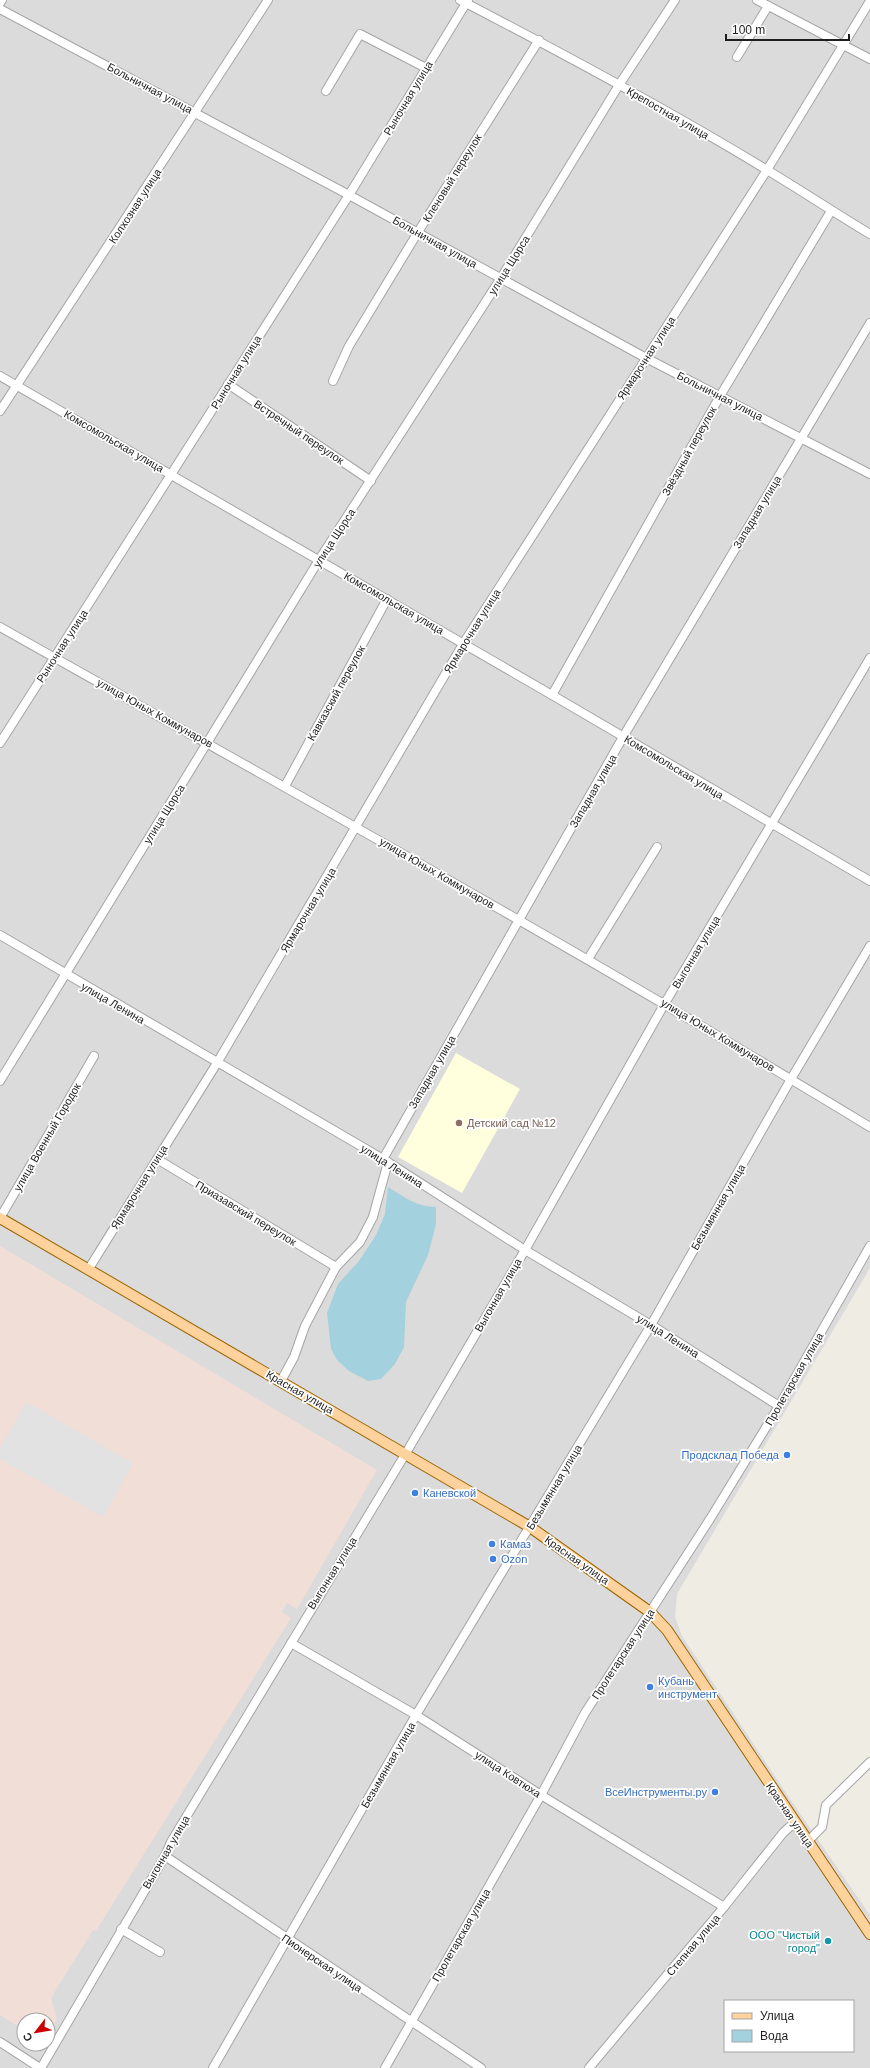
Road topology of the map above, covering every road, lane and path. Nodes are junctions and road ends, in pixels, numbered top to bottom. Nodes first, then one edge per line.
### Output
1 (2, 0) edge
2 (268, 0) edge
3 (675, 0) edge
4 (465, 1) edge
5 (870, 1) edge
6 (762, 2) edge
7 (0, 3) edge
8 (0, 9) edge
9 (539, 40) junction
10 (843, 47) junction
11 (737, 57) dead end
12 (870, 59) edge
13 (426, 68) junction
14 (619, 85) junction
15 (326, 91) dead end
16 (196, 113) junction
17 (767, 170) junction
18 (348, 194) junction
19 (831, 211) junction
20 (418, 232) junction
21 (870, 234) edge
22 (501, 278) junction
23 (870, 323) edge
24 (646, 358) junction
25 (0, 376) edge
26 (333, 381) dead end
27 (228, 384) junction
28 (18, 386) junction
29 (720, 396) junction
30 (0, 411) edge
31 (801, 439) junction
32 (171, 474) junction
33 (870, 474) edge
34 (371, 481) junction
35 (320, 560) junction
36 (387, 599) junction
37 (0, 627) edge
38 (463, 644) junction
39 (55, 658) junction
40 (870, 658) edge
41 (552, 695) junction
42 (623, 737) junction
43 (0, 743) edge
44 (208, 743) junction
45 (284, 786) junction
46 (771, 825) junction
47 (356, 828) junction
48 (657, 847) dead end
49 (870, 881) edge
50 (519, 920) junction
51 (0, 935) edge
52 (870, 946) edge
53 (588, 959) junction
54 (65, 975) junction
55 (665, 1003) junction
56 (94, 1056) dead end
57 (217, 1063) junction
58 (791, 1079) junction
59 (0, 1081) edge
60 (870, 1127) edge
61 (157, 1159) junction
62 (385, 1161) junction
63 (0, 1218) edge
64 (870, 1246) edge
65 (525, 1250) junction
66 (336, 1267) junction
67 (88, 1270) junction
68 (651, 1325) junction
69 (281, 1382) junction
70 (779, 1406) junction
71 (406, 1453) junction
72 (530, 1527) junction
73 (650, 1612) junction
74 (292, 1643) junction
75 (416, 1715) junction
76 (870, 1762) edge
77 (541, 1795) junction
78 (795, 1822) junction
79 (808, 1840) junction
80 (165, 1856) junction
81 (724, 1907) junction
82 (121, 1929) junction
83 (870, 1934) edge
84 (287, 1939) junction
85 (160, 1952) dead end
86 (410, 2022) junction
87 (0, 2042) edge
88 (40, 2068) edge
89 (213, 2068) edge
90 (385, 2068) edge
91 (481, 2068) edge
92 (589, 2068) edge

1 - 7 street
2 - 16 street, Колхозная улица
3 - 14 street, улица Щорса
4 - 9 street, Крепостная улица
4 - 13 street, Рыночная улица
5 - 10 street, Ярмарочная улица
6 - 10 street
6 - 11 street
8 - 16 street, Больничная улица
9 - 14 street, Крепостная улица
9 - 20 street, Кленовый переулок
10 - 12 street
10 - 17 street, Ярмарочная улица
13 - 15 street
13 - 18 street, Рыночная улица
14 - 17 street, Крепостная улица
14 - 22 street, улица Щорса
16 - 18 street, Больничная улица
16 - 28 street, Колхозная улица
17 - 19 street, Крепостная улица
17 - 24 street, Ярмарочная улица
18 - 20 street, Больничная улица
18 - 27 street, Рыночная улица
19 - 21 street, Крепостная улица
19 - 29 street, Звёздный переулок
20 - 22 street, Больничная улица
20 - 26 street, Кленовый переулок
22 - 24 street, Больничная улица
22 - 34 street, улица Щорса
23 - 31 street, Западная улица
24 - 29 street, Больничная улица
24 - 38 street, Ярмарочная улица
25 - 28 street, Комсомольская улица
27 - 32 street, Рыночная улица
27 - 34 street, Встречный переулок
28 - 30 street, Колхозная улица
28 - 32 street, Комсомольская улица
29 - 31 street, Больничная улица
29 - 41 street, Звёздный переулок
31 - 33 street, Больничная улица
31 - 42 street, Западная улица
32 - 35 street, Комсомольская улица
32 - 39 street, Рыночная улица
34 - 35 street, улица Щорса
35 - 36 street, Комсомольская улица
35 - 44 street, улица Щорса
36 - 38 street, Комсомольская улица
36 - 45 street, Кавказский переулок
37 - 39 street, улица Юных Коммунаров
38 - 41 street, Комсомольская улица
38 - 47 street, Ярмарочная улица
39 - 43 street, Рыночная улица
39 - 44 street, улица Юных Коммунаров
40 - 46 street, Выгонная улица
41 - 42 street, Комсомольская улица
42 - 46 street, Комсомольская улица
42 - 50 street, Западная улица
44 - 45 street, улица Юных Коммунаров
44 - 54 street, улица Щорса
45 - 47 street, улица Юных Коммунаров
46 - 49 street, Комсомольская улица
46 - 55 street, Выгонная улица
47 - 50 street, улица Юных Коммунаров
47 - 57 street, Ярмарочная улица
48 - 53 street
50 - 53 street, улица Юных Коммунаров
50 - 62 street, Западная улица
51 - 54 street, улица Ленина
52 - 58 street, Безымянная улица
53 - 55 street, улица Юных Коммунаров
54 - 57 street, улица Ленина
54 - 59 street, улица Щорса
55 - 58 street, улица Юных Коммунаров
55 - 65 street, Выгонная улица
56 - 63 street, улица Военный Городок
57 - 61 street, Ярмарочная улица
57 - 62 street, улица Ленина
58 - 60 street, улица Юных Коммунаров
58 - 68 street, Безымянная улица
61 - 66 street, Приазавский переулок
61 - 67 street, Ярмарочная улица
62 - 65 street, улица Ленина
62 - 66 street, Западная улица
63 - 67 main road, Красная улица
64 - 70 street, Пролетарская улица
65 - 68 street, улица Ленина
65 - 71 street, Выгонная улица
66 - 69 street, Западная улица
67 - 69 main road, Красная улица
68 - 70 street, улица Ленина
68 - 72 street, Безымянная улица
69 - 71 main road, Красная улица
70 - 73 street, Пролетарская улица
71 - 72 main road, Красная улица
71 - 74 street, Выгонная улица
72 - 73 main road, Красная улица
72 - 75 street, Безымянная улица
73 - 77 street, Пролетарская улица
73 - 78 main road, Красная улица
74 - 75 street, улица Ковтюха
74 - 80 street, Выгонная улица
75 - 77 street, улица Ковтюха
75 - 84 street, Безымянная улица
76 - 79 street
77 - 81 street, улица Ковтюха
77 - 86 street, Пролетарская улица
78 - 79 main road, Красная улица
78 - 81 street, Степная улица
79 - 83 main road, Красная улица
80 - 82 street, Выгонная улица
80 - 84 street, Пионерская улица
81 - 92 street, Степная улица
82 - 85 street
82 - 88 street, Выгонная улица
84 - 86 street, Пионерская улица
84 - 89 street, Безымянная улица
86 - 90 street, Пролетарская улица
86 - 91 street, Пионерская улица
87 - 88 street

